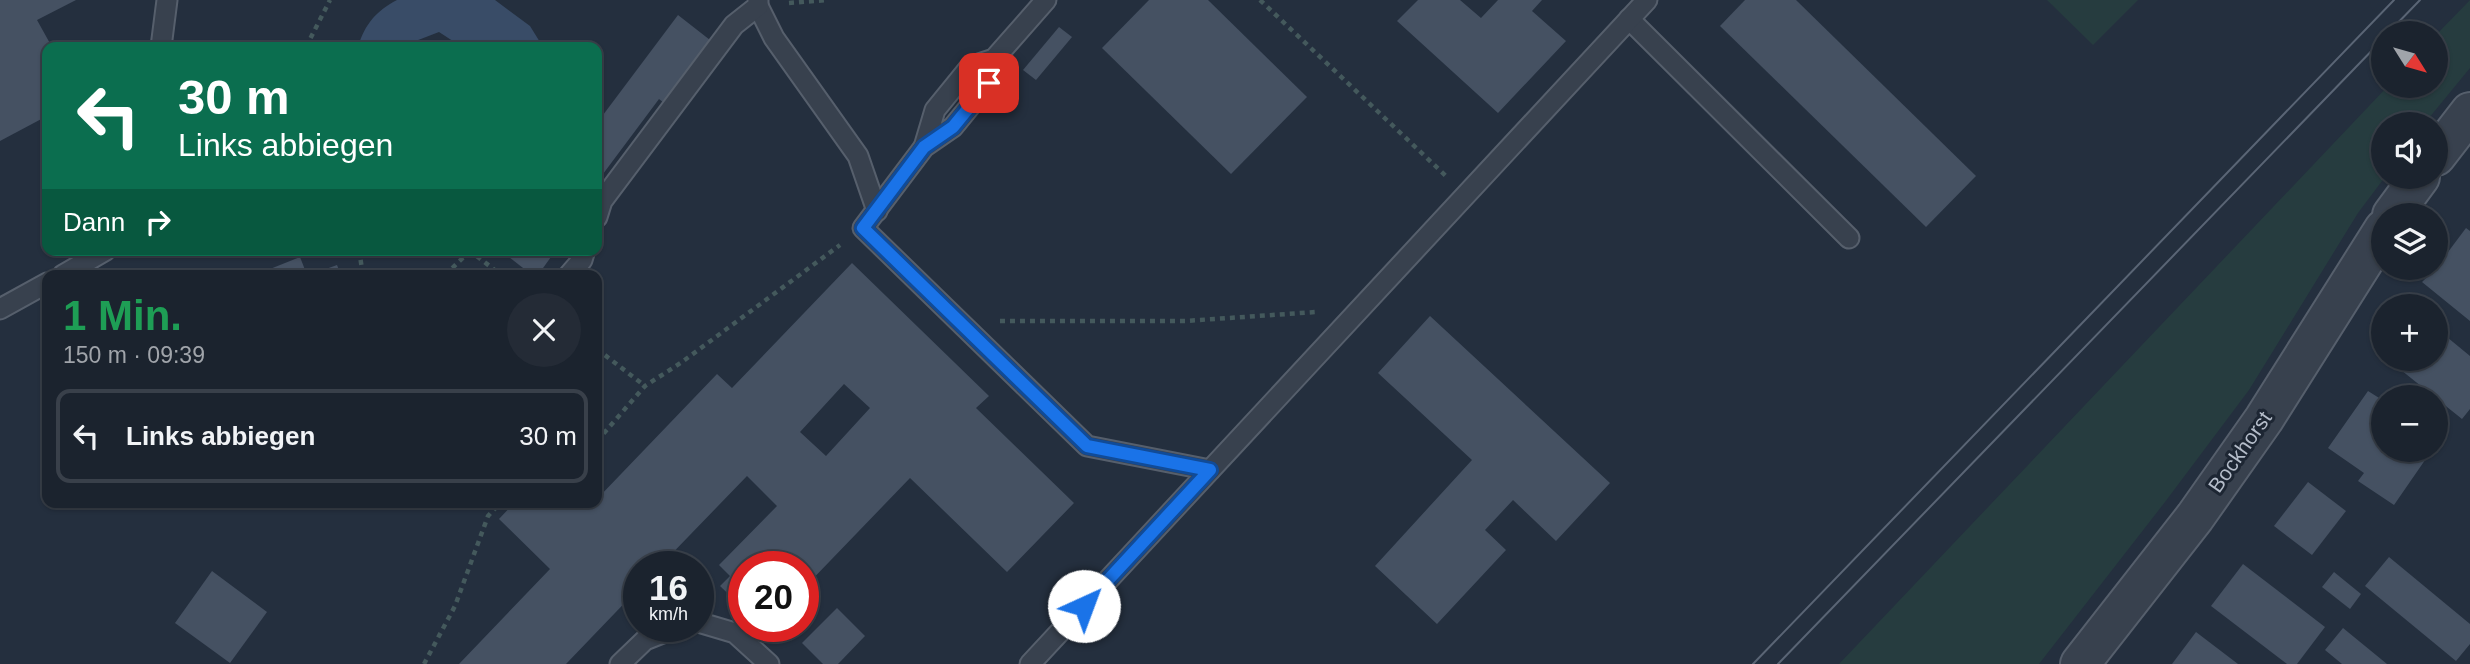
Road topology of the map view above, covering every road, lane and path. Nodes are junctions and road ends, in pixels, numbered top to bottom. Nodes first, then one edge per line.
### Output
1 (167, 0) edge
2 (330, 0) edge
3 (827, 0) edge
4 (1046, 0) edge
5 (1261, 0) edge
6 (1647, 0) edge
7 (758, 3) edge
8 (1629, 19) junction
9 (162, 42) edge
10 (309, 42) edge
11 (2470, 112) edge
12 (2448, 140) edge
13 (1465, 195) junction
14 (602, 201) edge
15 (877, 211) junction
16 (863, 228) junction
17 (1849, 238) dead end
18 (2371, 250) edge
19 (97, 256) edge
20 (464, 256) edge
21 (476, 256) edge
22 (72, 270) edge
23 (450, 270) edge
24 (494, 270) edge
25 (42, 286) edge
26 (1359, 309) junction
27 (0, 310) edge
28 (958, 321) junction
29 (602, 353) edge
30 (645, 386) junction
31 (602, 435) edge
32 (1210, 470) junction
33 (495, 508) edge
34 (714, 627) edge
35 (643, 642) edge
36 (424, 664) edge
37 (620, 664) edge
38 (769, 664) edge
39 (1030, 664) edge
40 (2080, 664) edge

1 - 9 lane
2 - 10 path
3 - 7 path
4 - 15 lane
5 - 13 path
6 - 8 lane
7 - 14 lane
7 - 15 lane
8 - 13 lane
8 - 17 lane
11 - 12 street
13 - 26 lane
15 - 16 lane
16 - 28 lane
16 - 30 path
18 - 40 street, Bockhorst
19 - 22 lane
20 - 23 path
21 - 24 path
25 - 27 lane
26 - 28 path
26 - 32 lane
28 - 32 lane
29 - 30 path
30 - 31 path
32 - 39 lane
33 - 36 path
34 - 38 lane
35 - 37 lane

